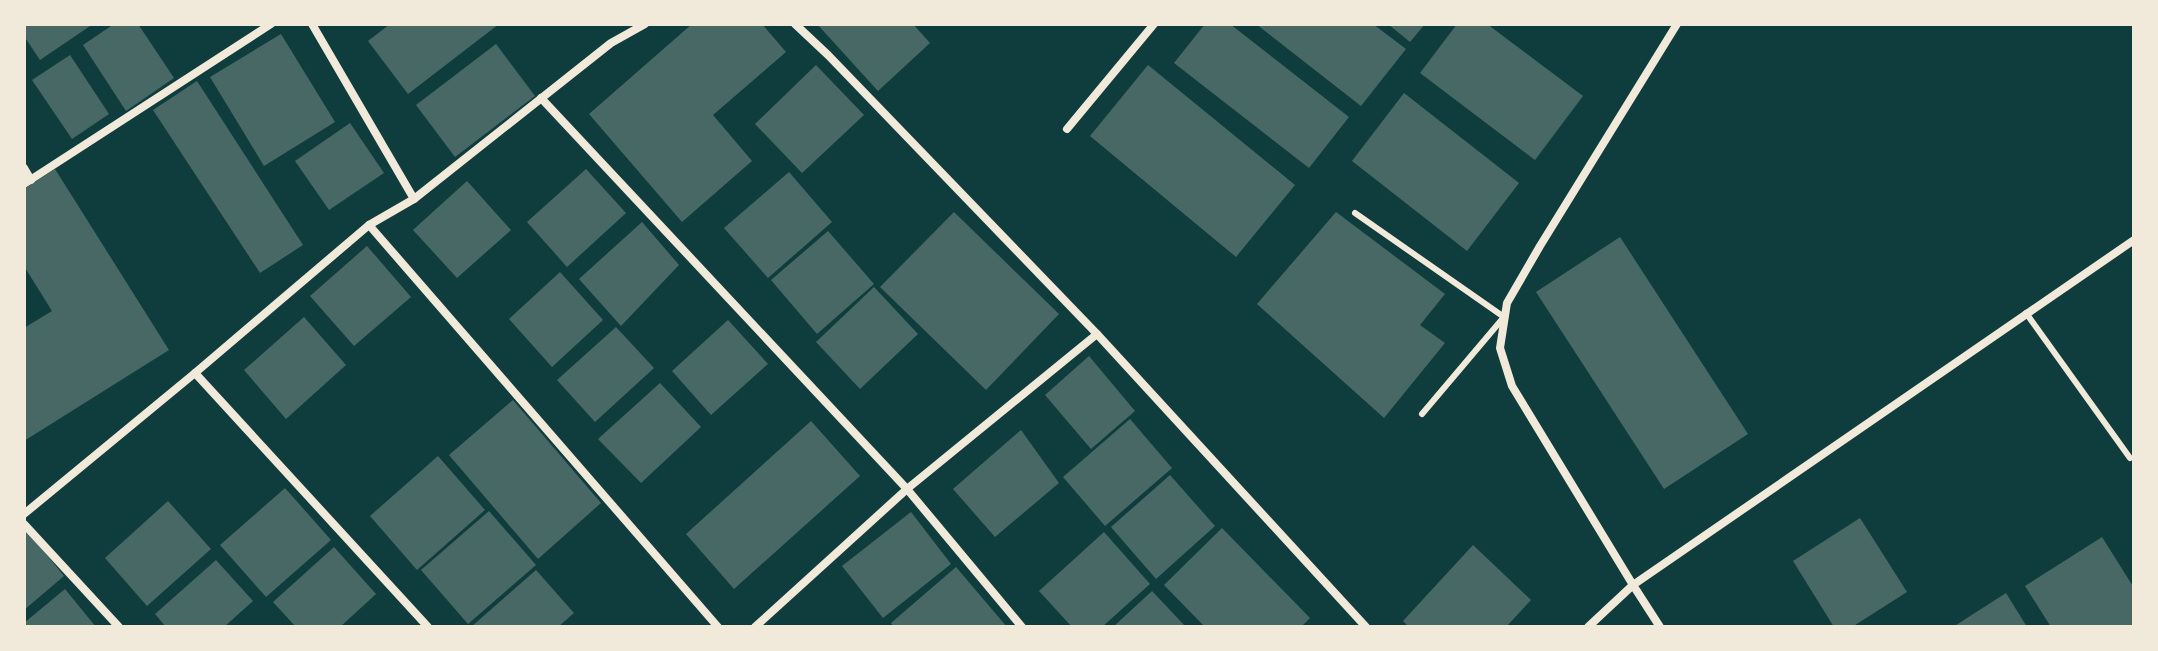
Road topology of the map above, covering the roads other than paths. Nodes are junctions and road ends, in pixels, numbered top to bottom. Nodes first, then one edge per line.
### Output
1 (271, 24) edge
2 (312, 24) edge
3 (645, 24) edge
4 (795, 24) edge
5 (1154, 24) edge
6 (1677, 24) edge
7 (541, 98) junction
8 (1067, 129) dead end
9 (24, 168) edge
10 (28, 182) edge
11 (414, 199) junction
12 (1355, 213) dead end
13 (369, 225) junction
14 (2134, 240) edge
15 (2026, 313) junction
16 (1504, 317) junction
17 (1097, 334) junction
18 (195, 373) junction
19 (1422, 414) dead end
20 (2130, 458) dead end
21 (907, 489) junction
22 (24, 514) edge
23 (24, 524) edge
24 (1633, 585) junction
25 (119, 627) edge
26 (428, 627) edge
27 (718, 627) edge
28 (755, 627) edge
29 (1022, 627) edge
30 (1366, 627) edge
31 (1588, 627) edge
32 (1660, 627) edge

1 - 10 street
2 - 11 street
3 - 7 street
4 - 17 street
5 - 8 street
6 - 16 street
7 - 11 street
7 - 21 street
9 - 10 street
11 - 13 street
12 - 16 lane
13 - 18 street
13 - 27 street
14 - 15 street
15 - 20 lane
15 - 24 street
16 - 19 lane
16 - 24 street
17 - 21 street
17 - 30 street
18 - 22 street
18 - 26 street
21 - 28 street
21 - 29 street
23 - 25 street
24 - 31 street
24 - 32 street

